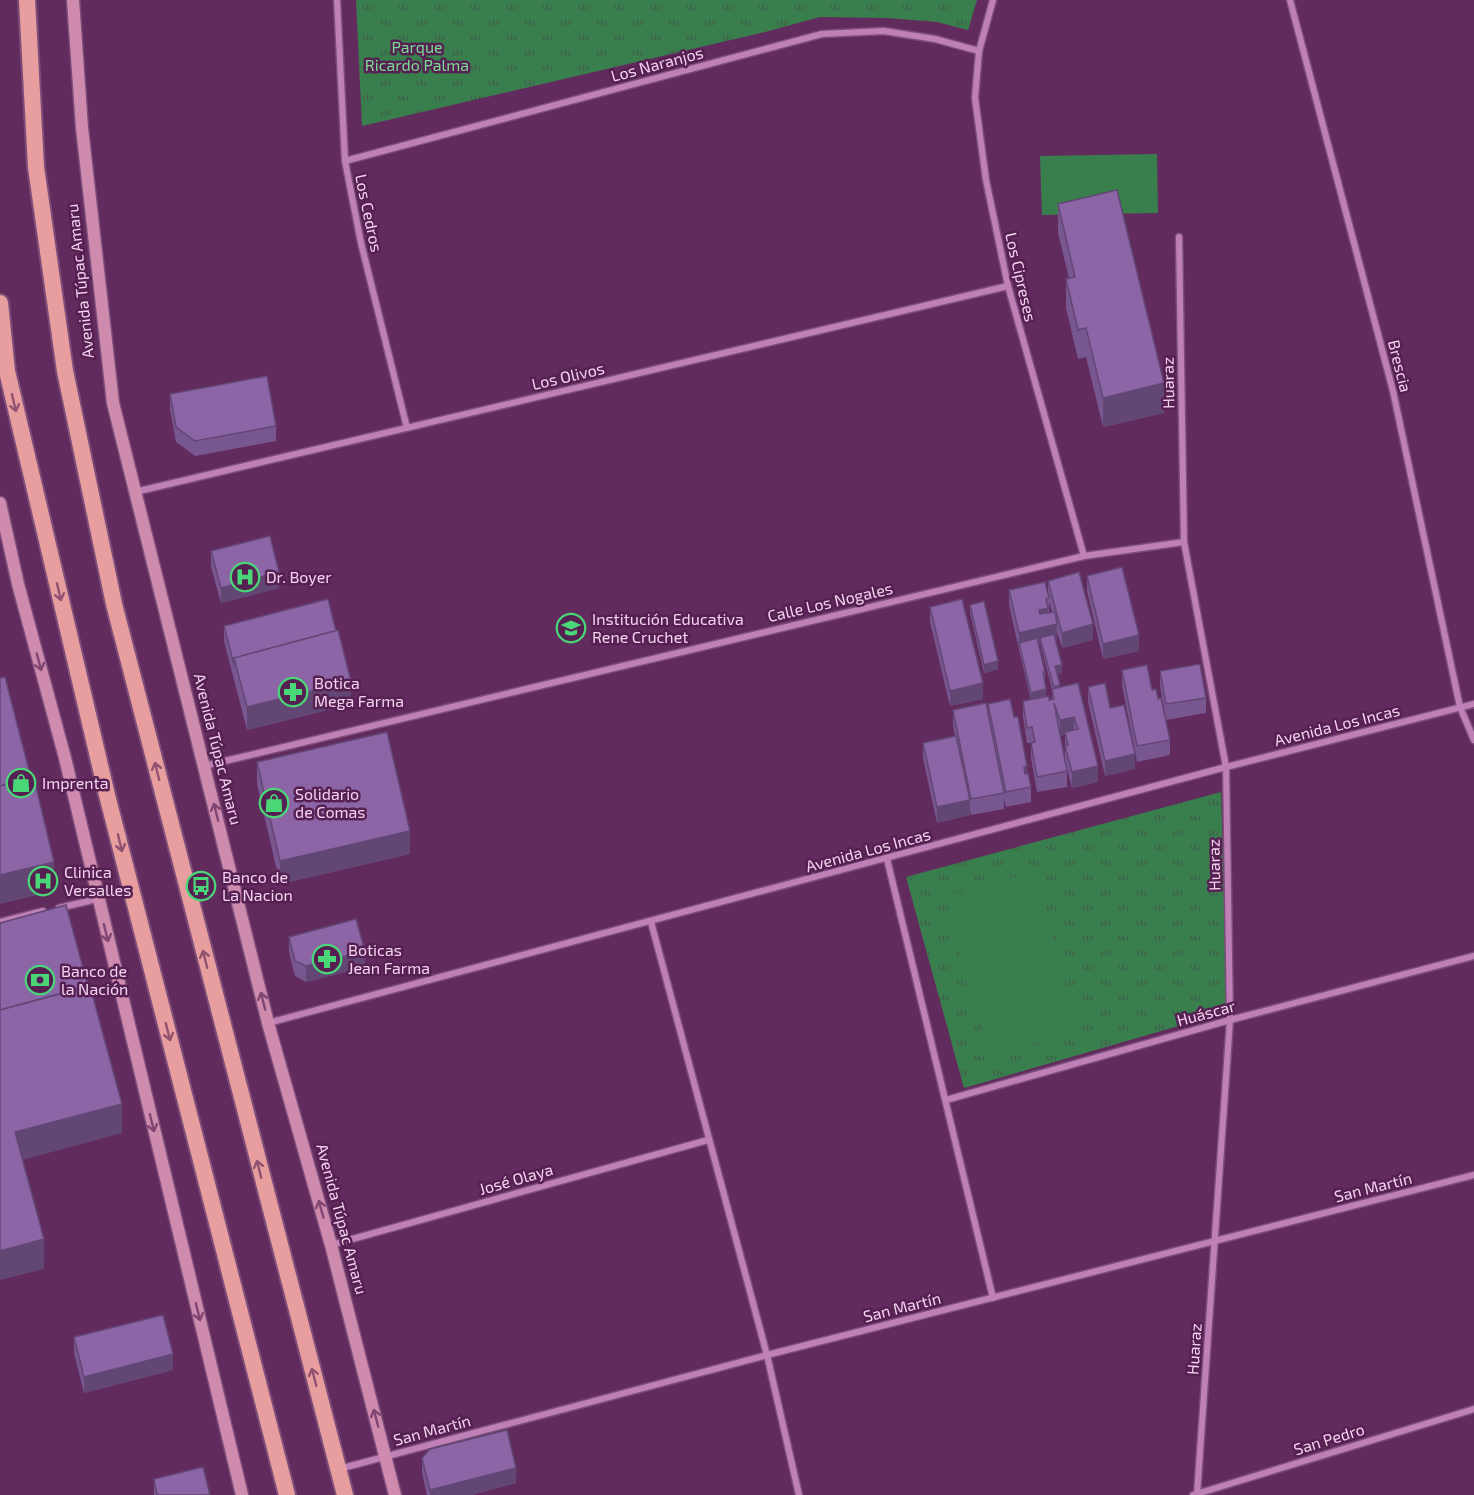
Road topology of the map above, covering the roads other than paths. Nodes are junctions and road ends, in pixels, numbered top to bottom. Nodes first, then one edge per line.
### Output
1 (27, 0) edge
2 (73, 0) edge
3 (337, 0) edge
4 (993, 0) edge
5 (1290, 0) edge
6 (979, 51) junction
7 (345, 161) junction
8 (1179, 237) dead end
9 (1008, 286) junction
10 (0, 303) edge
11 (407, 428) junction
12 (134, 492) junction
13 (0, 503) edge
14 (1184, 542) junction
15 (1083, 556) junction
16 (1474, 704) edge
17 (1460, 707) junction
18 (1474, 740) edge
19 (204, 766) junction
20 (1226, 767) junction
21 (887, 859) junction
22 (98, 898) junction
23 (0, 922) edge
24 (651, 922) junction
25 (1474, 956) edge
26 (1230, 1020) junction
27 (268, 1023) junction
28 (946, 1100) junction
29 (708, 1140) junction
30 (1474, 1175) edge
31 (1215, 1241) junction
32 (331, 1245) junction
33 (993, 1298) junction
34 (767, 1355) junction
35 (1474, 1409) edge
36 (386, 1456) junction
37 (338, 1469) junction
38 (242, 1495) edge
39 (287, 1495) edge
40 (345, 1495) edge
41 (396, 1495) edge
42 (799, 1495) edge
43 (1196, 1495) edge

37 -> 1 highway, Avenida Túpac Amaru
2 - 12 main road, Avenida Túpac Amaru
3 - 7 street, Los Cedros
4 - 6 street, Los Cipreses
5 - 17 street, Brescia
6 - 7 street, Los Naranjos
6 - 9 street, Los Cipreses
7 - 11 street, Los Cedros
8 - 14 street, Huaraz
9 - 11 street, Los Olivos
9 - 15 street, Los Cipreses
10 -> 39 highway
11 - 12 street, Los Olivos
12 - 19 main road, Avenida Túpac Amaru
13 -> 22 main road
14 - 15 street, Calle Los Nogales
14 - 20 street, Huaraz
15 - 19 street, Calle Los Nogales
16 - 17 street, Avenida Los Incas
17 - 18 street, Brescia
17 - 20 street, Avenida Los Incas
27 -> 19 main road, Avenida Túpac Amaru
20 - 21 street, Avenida Los Incas
20 - 26 street, Huaraz
21 - 24 street, Avenida Los Incas
21 - 28 street
22 - 23 street
22 -> 38 main road
24 - 27 street, Avenida Los Incas
24 - 29 street
25 - 26 street, Huáscar
26 - 28 street, Huáscar
26 - 31 street, Huaraz
32 -> 27 main road, Avenida Túpac Amaru
28 - 33 street
29 - 32 street, José Olaya
29 - 34 street
30 - 31 street, San Martín
31 - 33 street, San Martín
31 - 43 street, Huaraz
36 -> 32 main road, Avenida Túpac Amaru
33 - 34 street, San Martín
34 - 36 street, San Martín
34 - 42 street
35 - 43 street, San Pedro
36 - 37 street, San Martín
36 - 41 main road, Avenida Túpac Amaru
37 - 40 highway, Avenida Túpac Amaru

